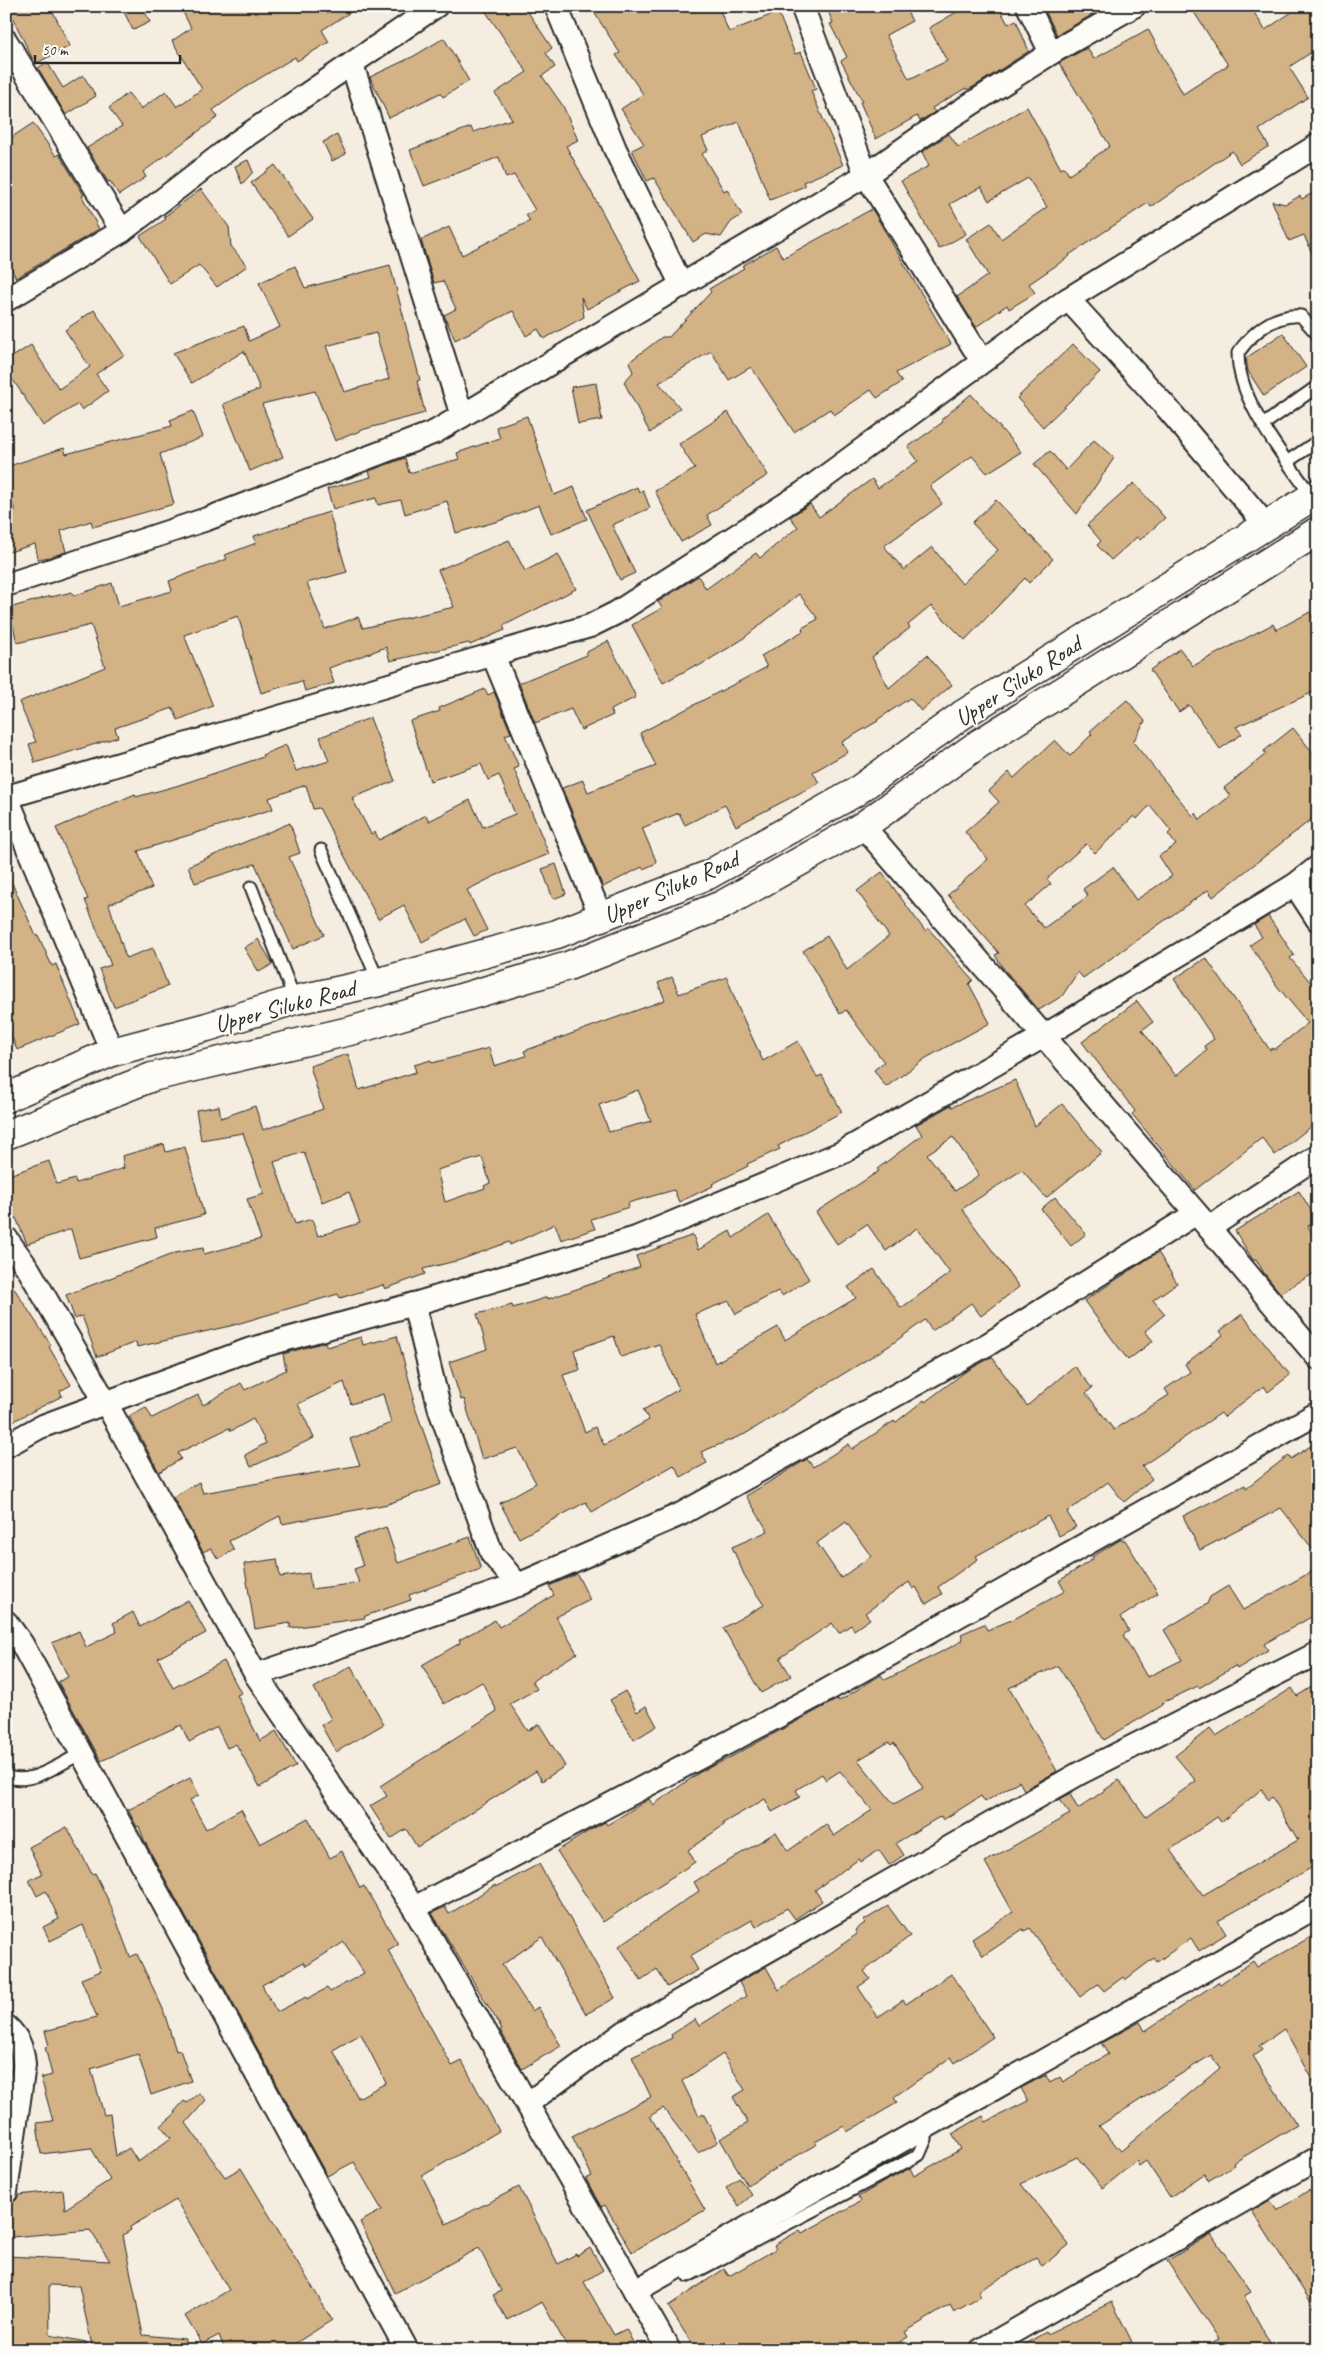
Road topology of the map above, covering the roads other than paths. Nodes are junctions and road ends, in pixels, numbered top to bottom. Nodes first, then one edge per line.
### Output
1 (436, 6) edge
2 (556, 6) edge
3 (802, 6) edge
4 (1028, 6) edge
5 (1134, 6) edge
6 (6, 41) edge
7 (1051, 54) junction
8 (352, 64) junction
9 (1318, 146) edge
10 (866, 175) junction
11 (122, 231) junction
12 (682, 286) junction
13 (1068, 299) junction
14 (6, 300) edge
15 (1318, 335) edge
16 (982, 362) junction
17 (1318, 386) edge
18 (462, 416) junction
19 (1264, 424) junction
20 (1318, 441) edge
21 (1288, 461) junction
22 (1315, 495) edge
23 (1265, 524) junction
24 (1318, 532) edge
25 (6, 586) edge
26 (493, 655) junction
27 (7, 796) edge
28 (863, 826) junction
29 (321, 850) dead end
30 (1318, 867) edge
31 (1294, 885) junction
32 (251, 887) dead end
33 (601, 917) junction
34 (1318, 920) edge
35 (379, 982) junction
36 (295, 1000) junction
37 (1044, 1036) junction
38 (112, 1052) junction
39 (6, 1098) edge
40 (6, 1135) edge
41 (1318, 1156) edge
42 (1202, 1221) junction
43 (6, 1238) edge
44 (414, 1304) junction
45 (1318, 1358) edge
46 (106, 1403) junction
47 (1318, 1413) edge
48 (6, 1446) edge
49 (518, 1585) junction
50 (6, 1622) edge
51 (1318, 1653) edge
52 (256, 1675) junction
53 (82, 1753) junction
54 (6, 1776) edge
55 (1318, 1906) edge
56 (414, 1908) junction
57 (6, 2026) edge
58 (527, 2104) junction
59 (1318, 2158) edge
60 (6, 2192) edge
61 (782, 2218) junction
62 (688, 2276) dead end
63 (635, 2291) junction
64 (407, 2350) edge
65 (668, 2350) edge
66 (981, 2350) edge

1 - 8 street
2 - 12 street
3 - 10 street
4 - 7 street
5 - 7 street
6 - 11 street
7 - 10 street
8 - 11 street
8 - 18 street
9 - 13 street
10 - 12 street
10 - 16 street
11 - 14 street
12 - 18 street
13 - 16 street
13 - 23 street
15 - 19 lane
16 - 26 street
17 - 19 lane
18 - 25 street
19 - 21 lane
20 - 21 lane
21 - 22 lane
22 - 23 main road, Upper Siluko Road
23 - 33 main road, Upper Siluko Road
24 - 28 main road, Upper Siluko Road
26 - 27 street
26 - 33 street
27 - 38 street
28 - 37 street
28 - 40 main road, Upper Siluko Road
29 - 35 lane
30 - 31 street
31 - 34 street
31 - 37 street
32 - 36 lane
33 - 35 main road, Upper Siluko Road
35 - 36 main road, Upper Siluko Road
36 - 38 main road, Upper Siluko Road
37 - 42 street
37 - 44 street
38 - 39 main road, Upper Siluko Road
41 - 42 street
42 - 45 street
42 - 49 street
43 - 46 street
44 - 46 street
44 - 49 street
46 - 48 street
46 - 52 street
47 - 56 street
49 - 52 street
50 - 53 street
51 - 58 street
52 - 56 street
53 - 54 lane
53 - 64 street
55 - 61 street
56 - 58 street
57 - 60 street
58 - 63 street
59 - 66 street
61 - 62 lane
61 - 63 street
63 - 65 street

